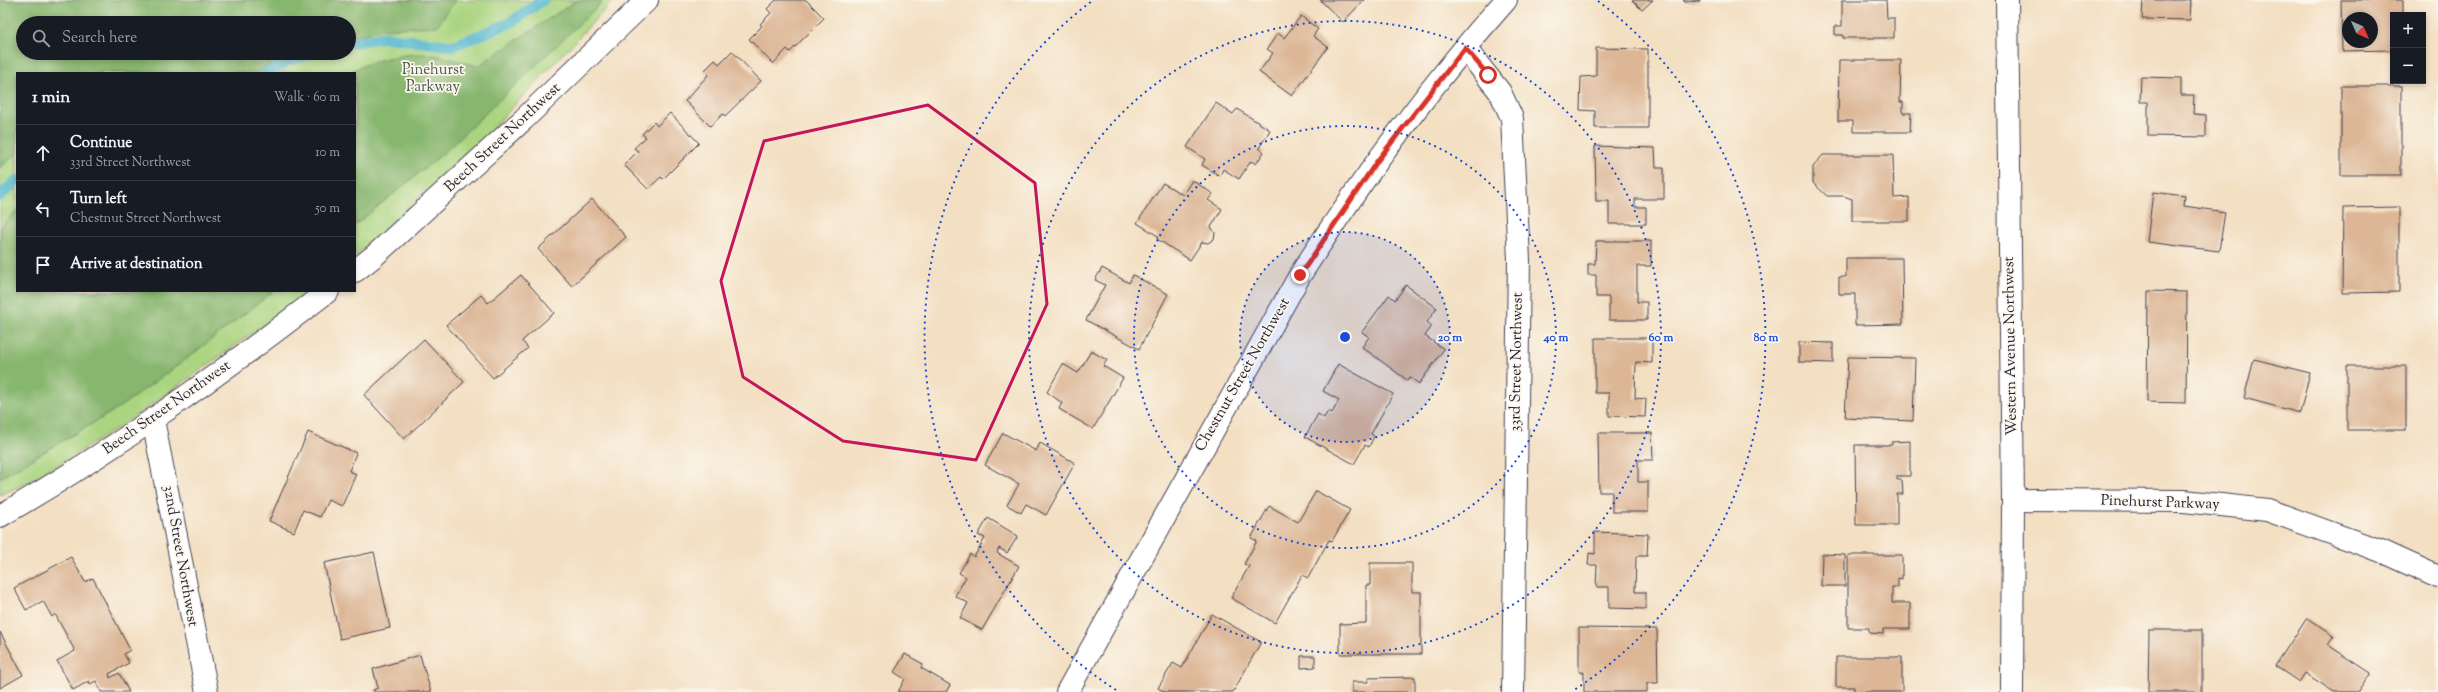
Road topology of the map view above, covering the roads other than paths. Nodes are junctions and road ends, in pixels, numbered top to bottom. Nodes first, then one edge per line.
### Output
1 (646, 0) edge
2 (1506, 0) edge
3 (2007, 0) edge
4 (1465, 48) junction
5 (356, 269) edge
6 (327, 292) edge
7 (153, 420) junction
8 (2013, 500) junction
9 (0, 516) edge
10 (2438, 577) edge
11 (207, 692) edge
12 (1067, 692) edge
13 (1512, 692) edge
14 (2012, 692) edge

1 - 5 street, Beech Street Northwest
2 - 4 street, Chestnut Street Northwest
3 - 8 street, Western Avenue Northwest
4 - 12 street, Chestnut Street Northwest
4 - 13 street, 33rd Street Northwest
6 - 7 street, Beech Street Northwest
7 - 9 street, Beech Street Northwest
7 - 11 street, 32nd Street Northwest
8 - 10 street, Pinehurst Parkway
8 - 14 street, Western Avenue Northwest

